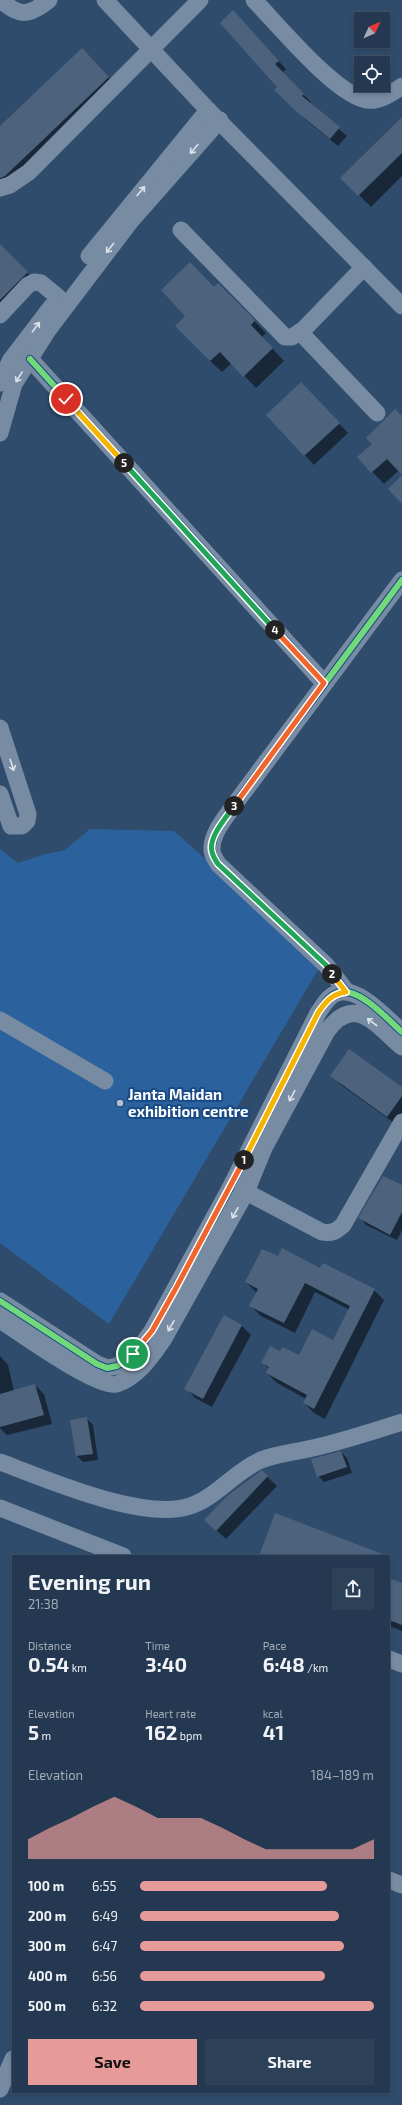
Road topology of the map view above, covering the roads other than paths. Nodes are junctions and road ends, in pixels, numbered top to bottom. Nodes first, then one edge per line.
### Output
1 (1, 0) edge
2 (49, 0) edge
3 (105, 0) edge
4 (254, 0) edge
5 (195, 2) edge
6 (152, 49) junction
7 (402, 86) edge
8 (214, 115) junction
9 (0, 188) edge
10 (181, 230) dead end
11 (364, 267) junction
12 (58, 297) junction
13 (402, 306) edge
14 (0, 315) edge
15 (300, 332) junction
16 (30, 359) junction
17 (0, 383) edge
18 (377, 412) dead end
19 (0, 433) edge
20 (402, 580) edge
21 (324, 683) junction
22 (0, 728) edge
23 (0, 794) edge
24 (346, 992) junction
25 (0, 1020) edge
26 (402, 1032) edge
27 (402, 1047) edge
28 (105, 1081) dead end
29 (402, 1122) edge
30 (246, 1192) junction
31 (0, 1301) edge
32 (0, 1320) edge
33 (402, 1422) edge
34 (0, 1462) edge
35 (0, 1508) edge
36 (120, 1555) edge
37 (390, 1659) edge
38 (402, 1664) edge
39 (390, 1880) edge
40 (402, 1885) edge
41 (8, 2062) edge
42 (0, 2089) edge

1 - 2 street
3 - 6 street
4 - 7 street
5 - 6 street
6 - 8 street
6 - 9 street
8 - 11 street
12 -> 8 street
8 -> 16 street
10 - 15 street
11 - 13 street
11 - 15 street
12 - 14 street
17 -> 12 street
15 - 18 street
16 -> 19 street
16 - 21 street
20 - 21 street
21 - 24 street
22 -> 23 street
24 - 26 street
24 - 31 street
25 - 28 street
27 -> 30 street
29 - 30 street
30 -> 32 street
33 - 34 street
35 - 36 street
37 - 38 street
39 - 40 street
41 - 42 street

